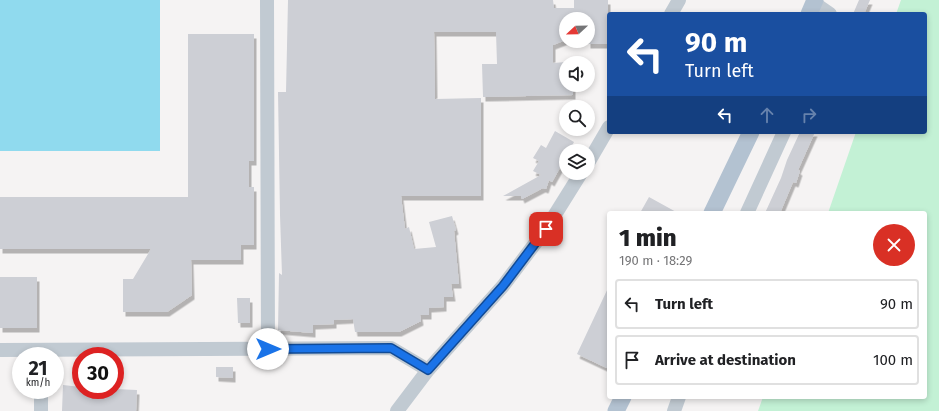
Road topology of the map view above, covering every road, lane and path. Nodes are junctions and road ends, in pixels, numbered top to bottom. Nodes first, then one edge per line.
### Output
1 (267, 0) edge
2 (679, 0) edge
3 (813, 6) edge
4 (672, 12) edge
5 (826, 12) edge
6 (607, 130) edge
7 (750, 134) edge
8 (783, 134) edge
9 (595, 151) edge
10 (578, 180) edge
11 (713, 211) edge
12 (748, 211) edge
13 (268, 349) junction
14 (0, 350) edge
15 (12, 351) edge
16 (64, 353) edge
17 (428, 370) junction
18 (40, 399) edge
19 (622, 399) edge
20 (678, 399) edge
21 (41, 411) edge
22 (397, 411) edge
23 (616, 411) edge
24 (674, 411) edge

1 - 13 street
2 - 4 street
3 - 5 street
6 - 9 street
7 - 11 main road
8 - 12 street
10 - 17 street
13 - 16 street
13 - 17 street
14 - 15 street
17 - 22 street
18 - 21 street
19 - 23 main road
20 - 24 street

